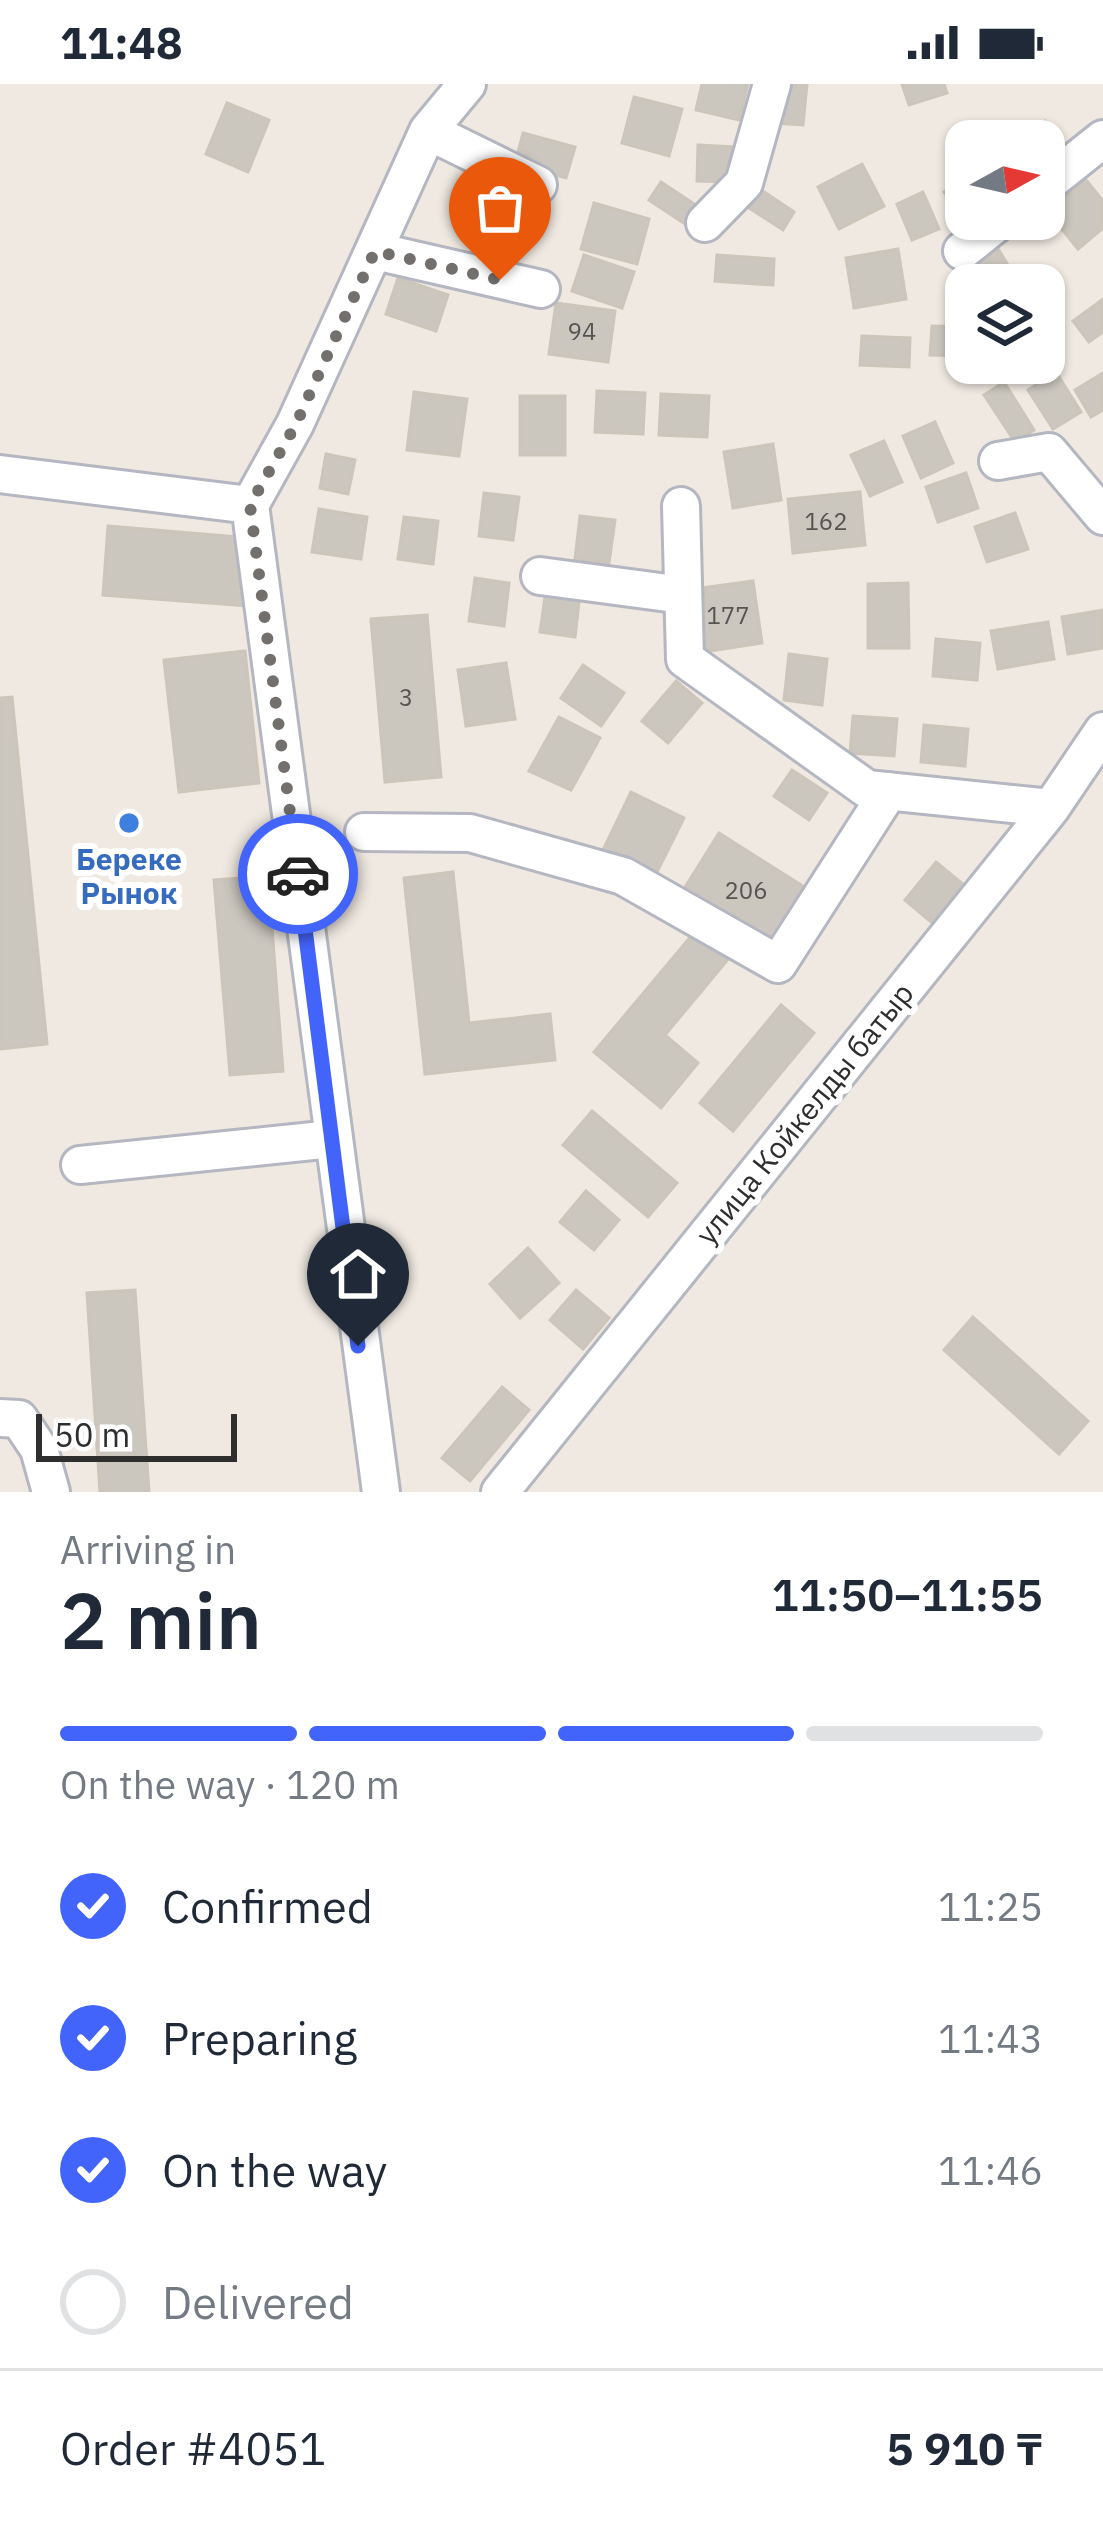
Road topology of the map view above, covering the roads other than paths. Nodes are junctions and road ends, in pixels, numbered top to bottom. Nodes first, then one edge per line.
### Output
1 (467, 84) edge
2 (772, 84) edge
3 (428, 131) junction
4 (1103, 139) edge
5 (1065, 169) edge
6 (538, 185) dead end
7 (705, 224) dead end
8 (975, 240) edge
9 (962, 250) dead end
10 (375, 251) junction
11 (542, 290) dead end
12 (998, 461) dead end
13 (0, 474) edge
14 (250, 505) junction
15 (681, 506) dead end
16 (1103, 517) edge
17 (540, 576) dead end
18 (683, 595) junction
19 (1103, 730) edge
20 (889, 791) junction
21 (1051, 808) junction
22 (364, 832) dead end
23 (332, 1139) junction
24 (80, 1165) dead end
25 (0, 1418) edge
26 (51, 1492) edge
27 (381, 1492) edge
28 (500, 1492) edge

1 - 3 street
2 - 7 street
3 - 6 street
3 - 10 street
4 - 5 street
8 - 9 street
10 - 11 street
10 - 14 street
12 - 16 street
13 - 14 street
14 - 23 street
15 - 18 street
17 - 18 street
18 - 20 street
19 - 21 street, улица Койкелды батыр
20 - 21 street
20 - 22 street
21 - 28 street, улица Койкелды батыр
23 - 24 street
23 - 27 street
25 - 26 street

